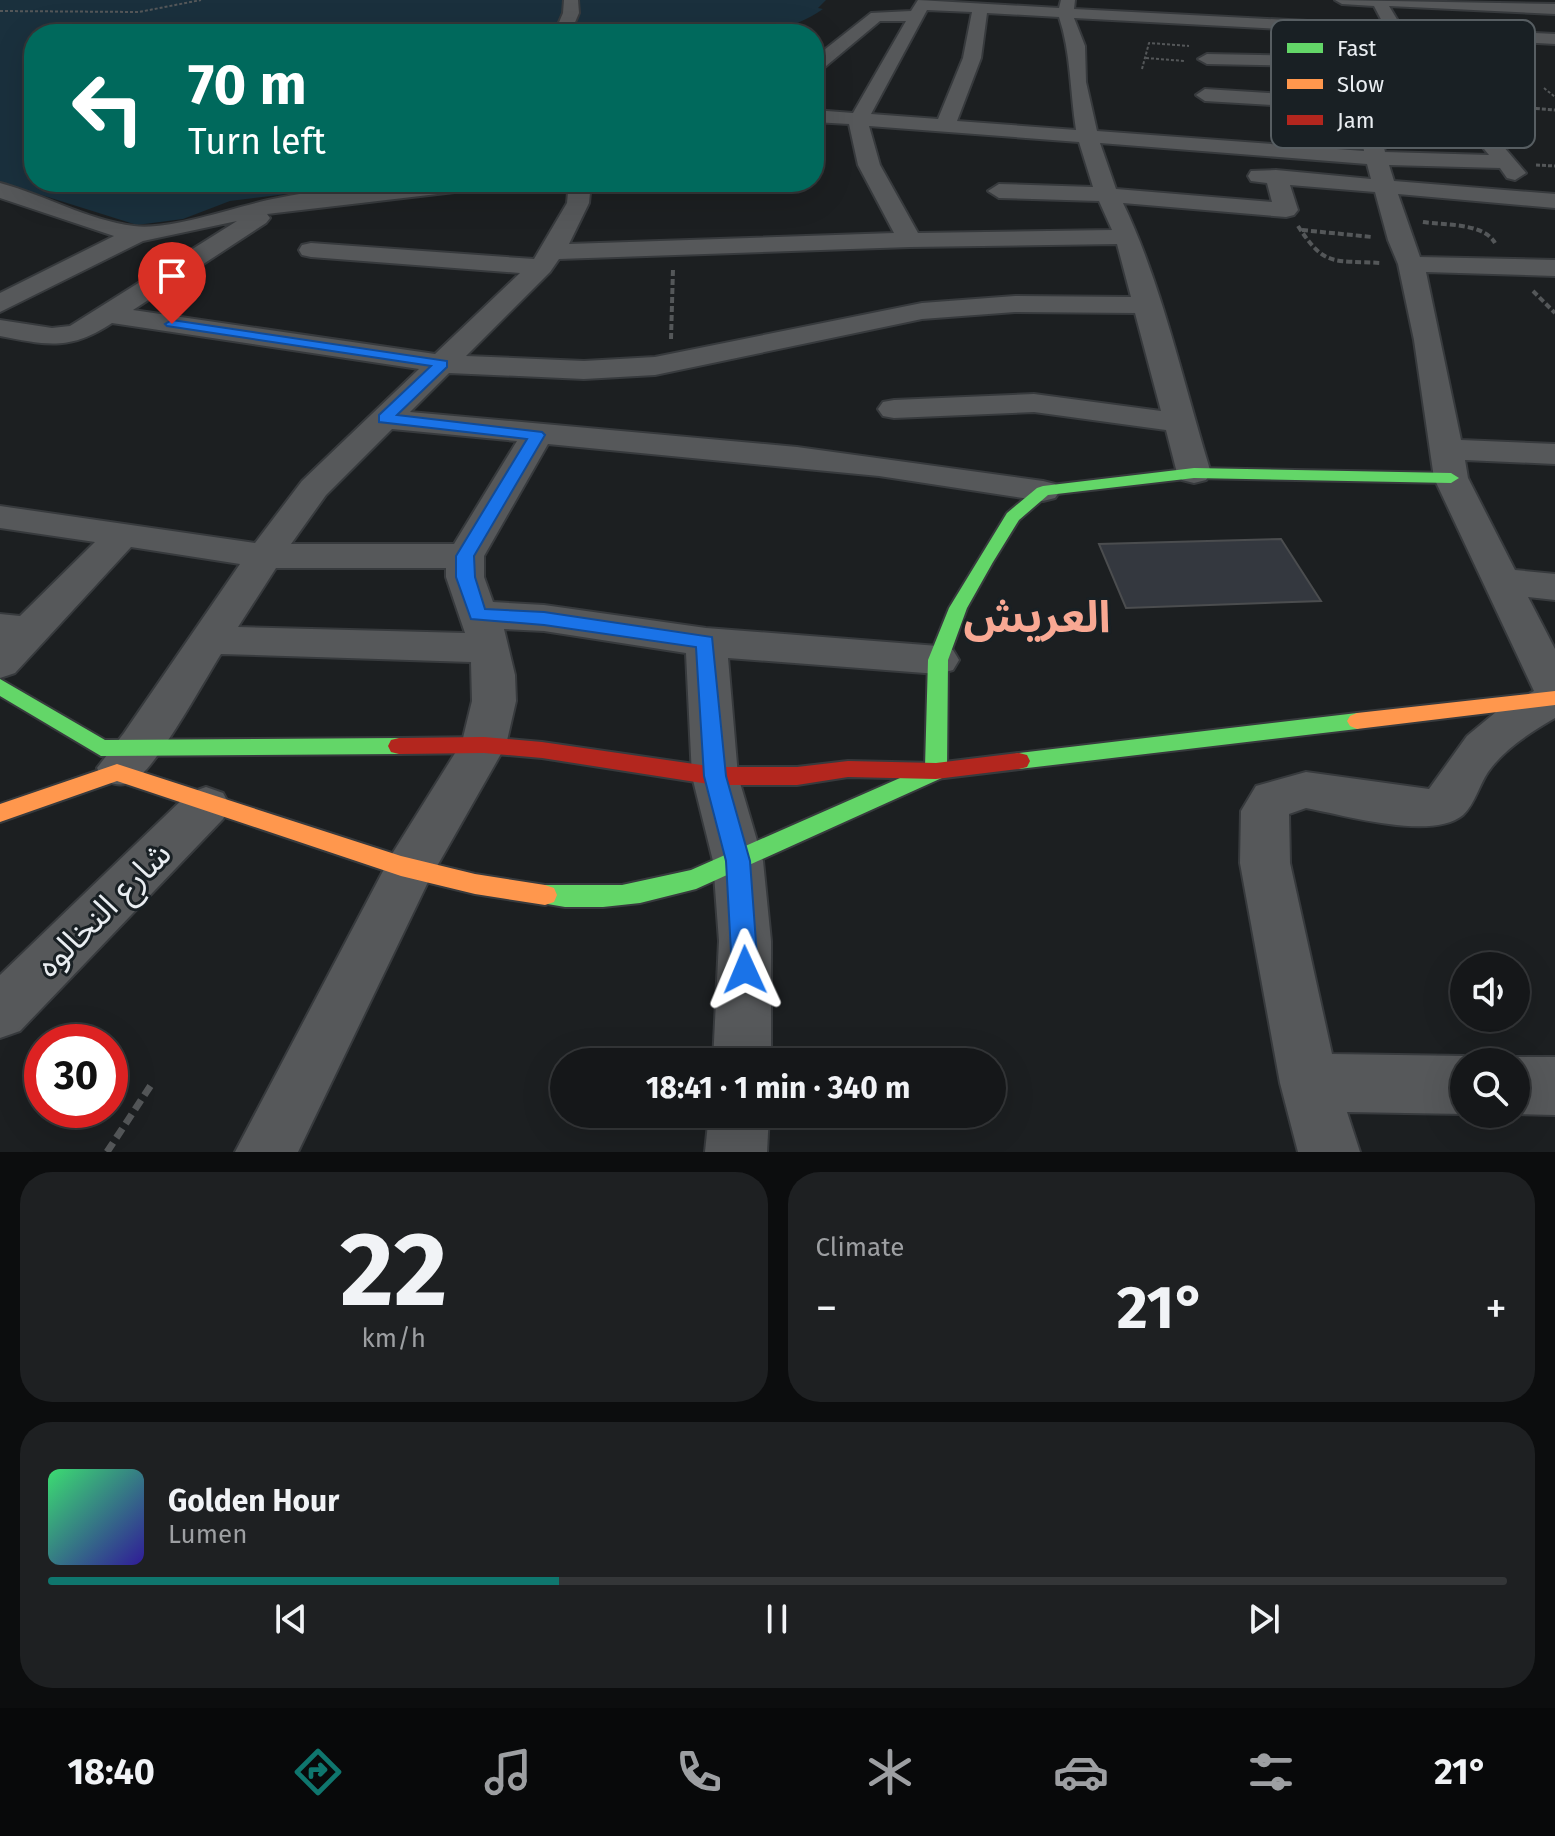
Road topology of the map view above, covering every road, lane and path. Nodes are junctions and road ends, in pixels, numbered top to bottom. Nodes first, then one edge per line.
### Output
1 (201, 0) edge
2 (571, 0) edge
3 (1204, 0) edge
4 (1342, 0) edge
5 (1378, 1) edge
6 (1506, 4) edge
7 (920, 7) edge
8 (1067, 7) edge
9 (980, 9) junction
10 (1555, 9) edge
11 (0, 11) edge
12 (1209, 19) junction
13 (1389, 20) edge
14 (1521, 20) edge
15 (1271, 23) edge
16 (566, 24) edge
17 (1537, 38) joint
18 (1555, 39) edge
19 (1555, 55) edge
20 (1207, 56) junction
21 (1146, 58) junction
22 (824, 59) edge
23 (1271, 59) edge
24 (1142, 69) dead end
25 (1544, 88) dead end
26 (1555, 97) edge
27 (1271, 107) edge
28 (1205, 108) junction
29 (1535, 108) edge
30 (1555, 110) edge
31 (824, 117) edge
32 (859, 119) junction
33 (945, 127) junction
34 (1207, 146) junction
35 (1374, 148) edge
36 (1492, 148) edge
37 (1091, 149) junction
38 (1376, 158) junction
39 (1504, 162) junction
40 (1125, 163) dead end
41 (1231, 173) dead end
42 (1276, 177) junction
43 (1385, 186) junction
44 (0, 190) edge
45 (999, 191) dead end
46 (389, 192) edge
47 (579, 192) edge
48 (1107, 194) junction
49 (1549, 200) edge
50 (33, 202) junction
51 (280, 204) junction
52 (0, 218) edge
53 (137, 234) junction
54 (1127, 237) junction
55 (910, 240) junction
56 (1401, 241) junction
57 (674, 249) junction
58 (311, 250) dead end
59 (546, 260) junction
60 (1507, 267) junction
61 (1555, 268) edge
62 (0, 304) edge
63 (1148, 305) junction
64 (111, 315) junction
65 (0, 328) edge
66 (672, 363) junction
67 (442, 364) junction
68 (894, 409) dead end
69 (385, 419) junction
70 (1181, 423) junction
71 (537, 435) junction
72 (1555, 454) edge
73 (1449, 464) junction
74 (1194, 473) junction
75 (1043, 491) junction
76 (6, 524) edge
77 (122, 536) junction
78 (266, 556) junction
79 (465, 556) junction
80 (1499, 581) junction
81 (1555, 587) edge
82 (15, 629) edge
83 (484, 632) junction
84 (211, 640) junction
85 (706, 642) junction
86 (938, 660) junction
87 (0, 663) edge
88 (0, 686) edge
89 (1555, 691) edge
90 (1555, 698) edge
91 (484, 745) junction
92 (128, 758) junction
93 (936, 771) junction
94 (715, 776) junction
95 (206, 806) junction
96 (0, 813) edge
97 (738, 861) junction
98 (410, 869) junction
99 (0, 1012) edge
100 (742, 1048) edge
101 (153, 1082) dead end
102 (1309, 1083) junction
103 (1450, 1085) edge
104 (1530, 1086) edge
105 (1555, 1086) edge
106 (738, 1128) edge
107 (107, 1152) edge
108 (266, 1152) edge
109 (736, 1152) edge
110 (1329, 1152) edge

1 - 11 path
2 - 16 street
3 - 12 street
4 - 5 street
5 - 6 street
5 - 13 street
6 - 10 street
6 - 14 street
7 - 9 street
7 - 22 street
7 - 32 street
8 - 9 street
8 - 12 street
8 - 37 street
9 - 33 street
12 - 15 street
12 - 20 street
17 - 18 street
17 - 19 street
20 - 21 path
20 - 21 path
20 - 23 street
20 - 28 street
21 - 24 path
25 - 26 path
27 - 28 street
28 - 34 street
29 - 30 path
31 - 32 street
32 - 33 street
32 - 55 street
33 - 37 street
34 - 37 street
34 - 38 street
35 - 38 street
36 - 39 street
37 - 40 street
37 - 48 street
38 - 39 street
38 - 43 street
39 - 49 street
41 - 42 street
42 - 43 street
42 - 48 street
43 - 49 street
43 - 56 street
44 - 50 street
45 - 48 street
46 - 51 street
47 - 59 street
48 - 54 street
50 - 52 street
50 - 53 street
51 - 53 street
51 - 64 street
53 - 62 street
54 - 55 street
54 - 63 street
55 - 57 street
56 - 56 path
56 - 60 street
56 - 60 path
56 - 73 street
57 - 59 street
57 - 66 path
58 - 59 street
59 - 67 street
60 - 61 street
63 - 66 street
63 - 70 street
64 - 65 street
64 - 67 street
66 - 67 street
67 - 69 street
68 - 70 street
69 - 71 street
69 - 78 street
70 - 74 street
71 - 75 street
71 - 79 street
72 - 73 street
73 - 74 street
73 - 80 street
74 - 75 street
75 - 86 street
76 - 77 street
77 - 78 street
77 - 82 street
78 - 79 street
78 - 84 street
79 - 83 street
80 - 81 street
80 - 89 street
82 - 87 street
83 - 84 street
83 - 85 street
83 - 91 street
84 - 92 street
85 - 86 street
85 - 94 street
86 - 93 street
88 - 92 street
90 - 93 street
90 - 102 street
91 - 92 street
91 - 94 street
91 - 98 street
92 - 95 street
92 - 96 street
93 - 94 street
93 - 97 street
94 - 97 street
95 - 98 street
95 - 99 street, شارع النخالوه
97 - 98 street
97 - 100 street
98 - 108 street
101 - 107 path
102 - 103 street
102 - 110 street
104 - 105 street
106 - 109 street

